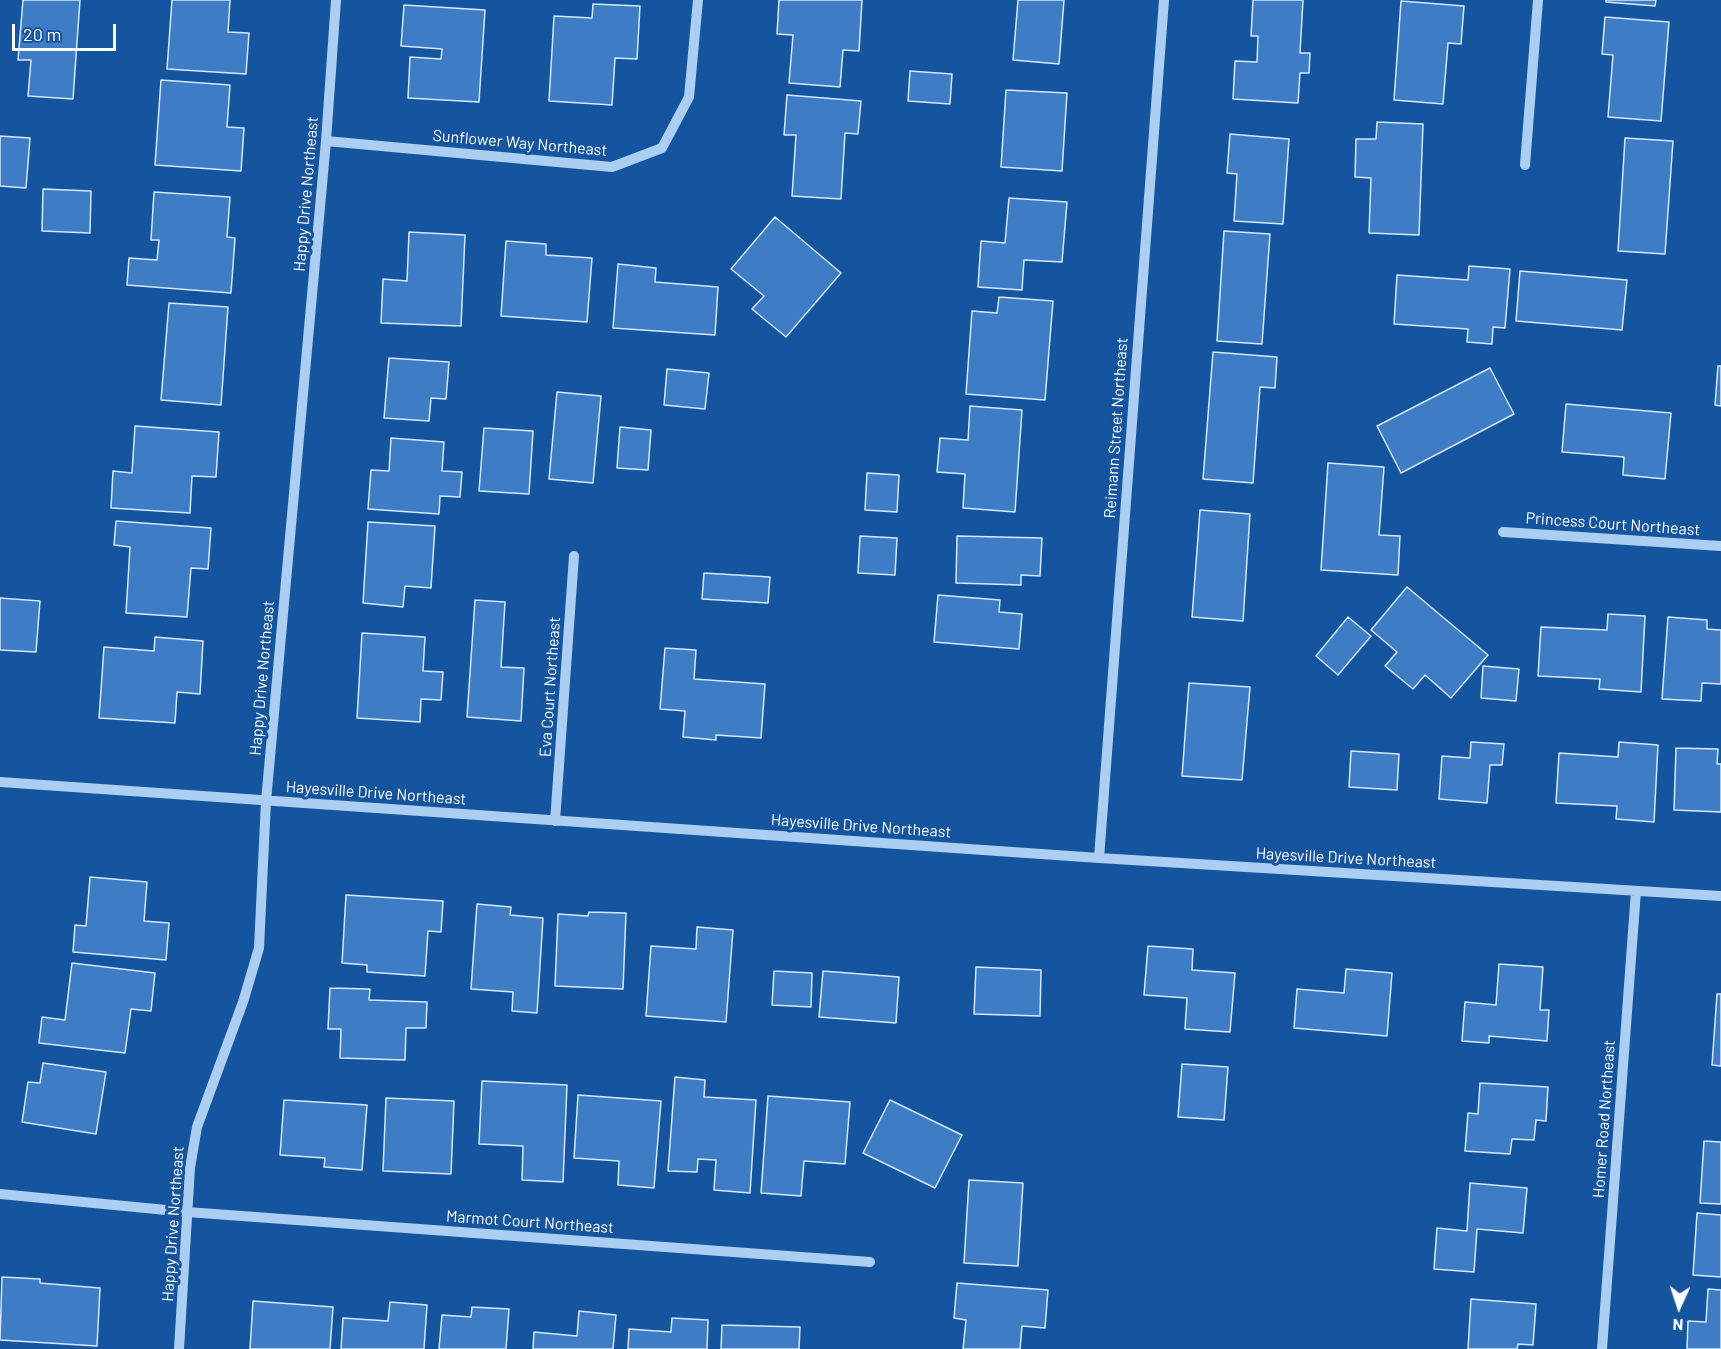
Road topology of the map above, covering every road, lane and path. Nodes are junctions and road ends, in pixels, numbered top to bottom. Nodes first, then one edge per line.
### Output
1 (336, 0) edge
2 (698, 0) edge
3 (1164, 0) edge
4 (1538, 0) edge
5 (326, 141) junction
6 (1525, 165) dead end
7 (1503, 532) dead end
8 (1721, 546) edge
9 (574, 556) dead end
10 (0, 782) edge
11 (266, 801) junction
12 (555, 821) junction
13 (1099, 858) junction
14 (1636, 891) junction
15 (1721, 896) edge
16 (0, 1194) edge
17 (187, 1212) junction
18 (870, 1262) dead end
19 (179, 1349) edge
20 (1602, 1349) edge

1 - 5 street, Happy Drive Northeast
2 - 5 street, Sunflower Way Northeast
3 - 13 street, Reimann Street Northeast
4 - 6 street
5 - 11 street, Happy Drive Northeast
7 - 8 street, Princess Court Northeast
9 - 12 street, Eva Court Northeast
10 - 11 street, Hayesville Drive Northeast
11 - 12 street, Hayesville Drive Northeast
11 - 17 street, Happy Drive Northeast
12 - 13 street, Hayesville Drive Northeast
13 - 14 street, Hayesville Drive Northeast
14 - 15 street, Hayesville Drive Northeast
14 - 20 street, Homer Road Northeast
16 - 17 street, Marmot Court Northeast
17 - 18 street, Marmot Court Northeast
17 - 19 street, Happy Drive Northeast

